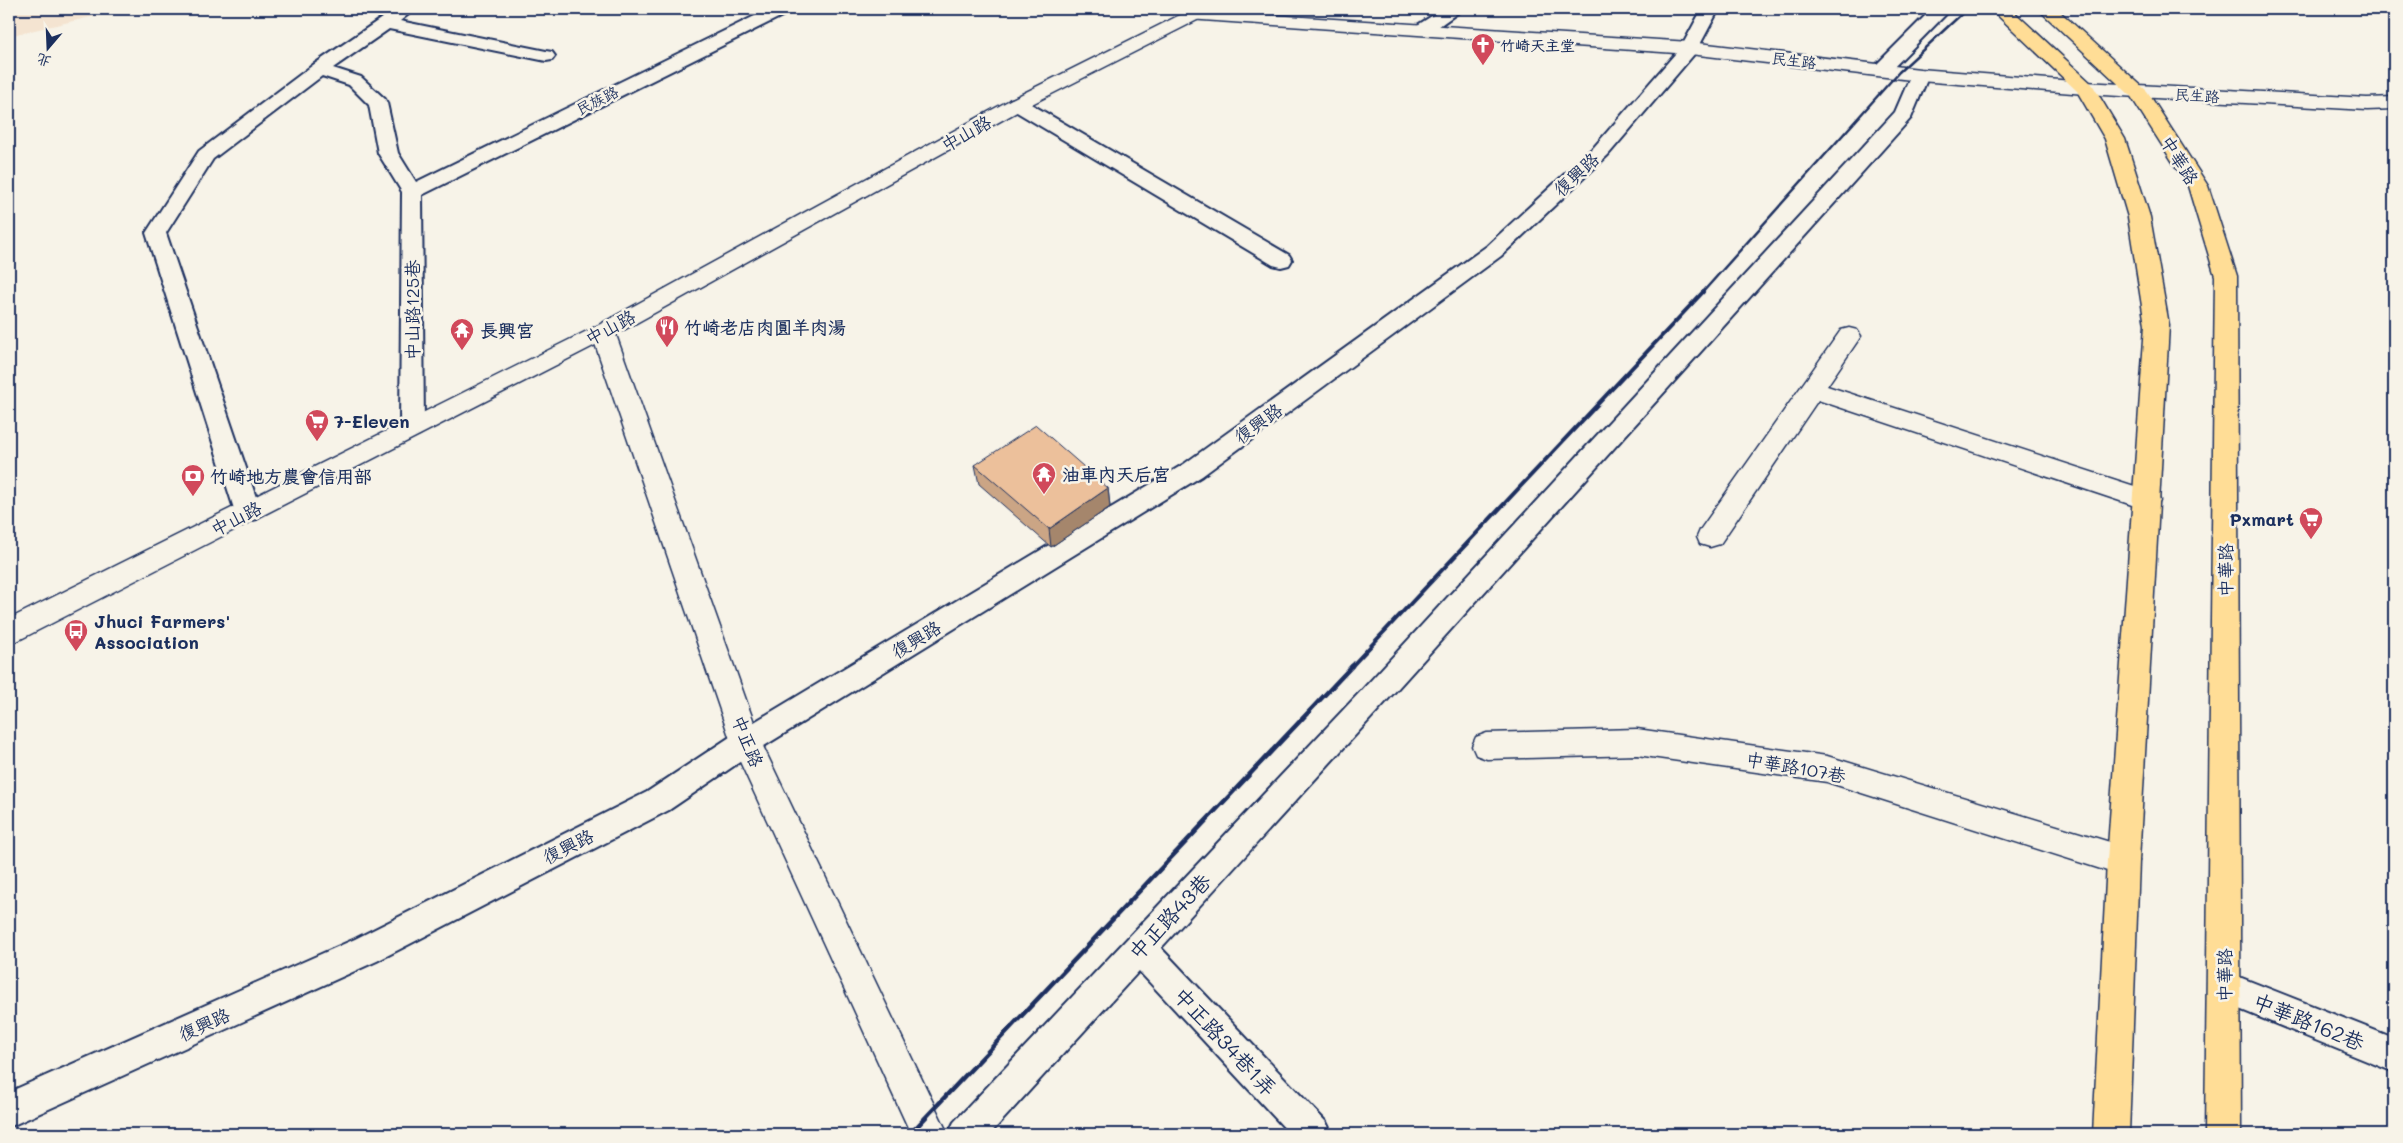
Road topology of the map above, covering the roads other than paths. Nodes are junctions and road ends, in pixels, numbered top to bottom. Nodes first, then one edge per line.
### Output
1 (406, 9) edge
2 (741, 9) edge
3 (782, 9) edge
4 (1454, 9) edge
5 (1710, 9) edge
6 (1940, 9) edge
7 (2000, 9) edge
8 (2046, 9) edge
9 (1199, 12) edge
10 (757, 20) junction
11 (385, 23) junction
12 (1422, 30) junction
13 (1690, 48) junction
14 (546, 56) dead end
15 (319, 69) junction
16 (1881, 70) junction
17 (1920, 75) junction
18 (2085, 88) junction
19 (2136, 91) junction
20 (2394, 102) edge
21 (1017, 104) junction
22 (412, 192) junction
23 (1282, 260) dead end
24 (603, 332) junction
25 (1849, 336) dead end
26 (1811, 389) junction
27 (412, 428) junction
28 (2147, 500) junction
29 (248, 512) junction
30 (1710, 537) dead end
31 (9, 632) edge
32 (746, 742) junction
33 (1487, 746) dead end
34 (2123, 861) junction
35 (1139, 948) junction
36 (2224, 987) junction
37 (2394, 1055) edge
38 (9, 1110) edge
39 (930, 1134) edge
40 (966, 1134) edge
41 (1314, 1134) edge
42 (2110, 1134) edge
43 (2223, 1134) edge

1 - 11 lane
2 - 10 lane
3 - 10 lane, 民族路
4 - 12 lane
5 - 13 lane, 復興路
6 - 16 lane
7 - 18 main road
8 - 19 main road, 中華路
9 - 12 street, 民生路
9 - 21 street, 中山路
10 - 22 lane, 民族路
11 - 14 lane
11 - 15 lane
12 - 13 street, 民生路
13 - 16 street, 民生路
13 - 32 lane, 復興路
15 - 22 lane
15 - 29 lane
16 - 17 street, 民生路
17 - 18 street, 民生路
17 - 35 lane, 中正路43巷
18 - 19 street, 民生路
18 - 28 main road
19 - 20 street, 民生路
19 - 36 main road, 中華路
21 - 23 lane
21 - 24 street, 中山路
22 - 27 lane, 中山路125巷
24 - 27 street, 中山路
24 - 32 street, 中正路
25 - 26 street
26 - 28 street
26 - 30 street
27 - 29 street, 中山路
28 - 34 main road
29 - 31 street, 中山路
32 - 38 lane, 復興路
32 - 39 street, 中正路
33 - 34 street, 中華路107巷
34 - 42 main road
35 - 40 lane, 中正路43巷
35 - 41 lane, 中正路34巷1弄
36 - 37 lane, 中華路162巷
36 - 43 main road, 中華路

